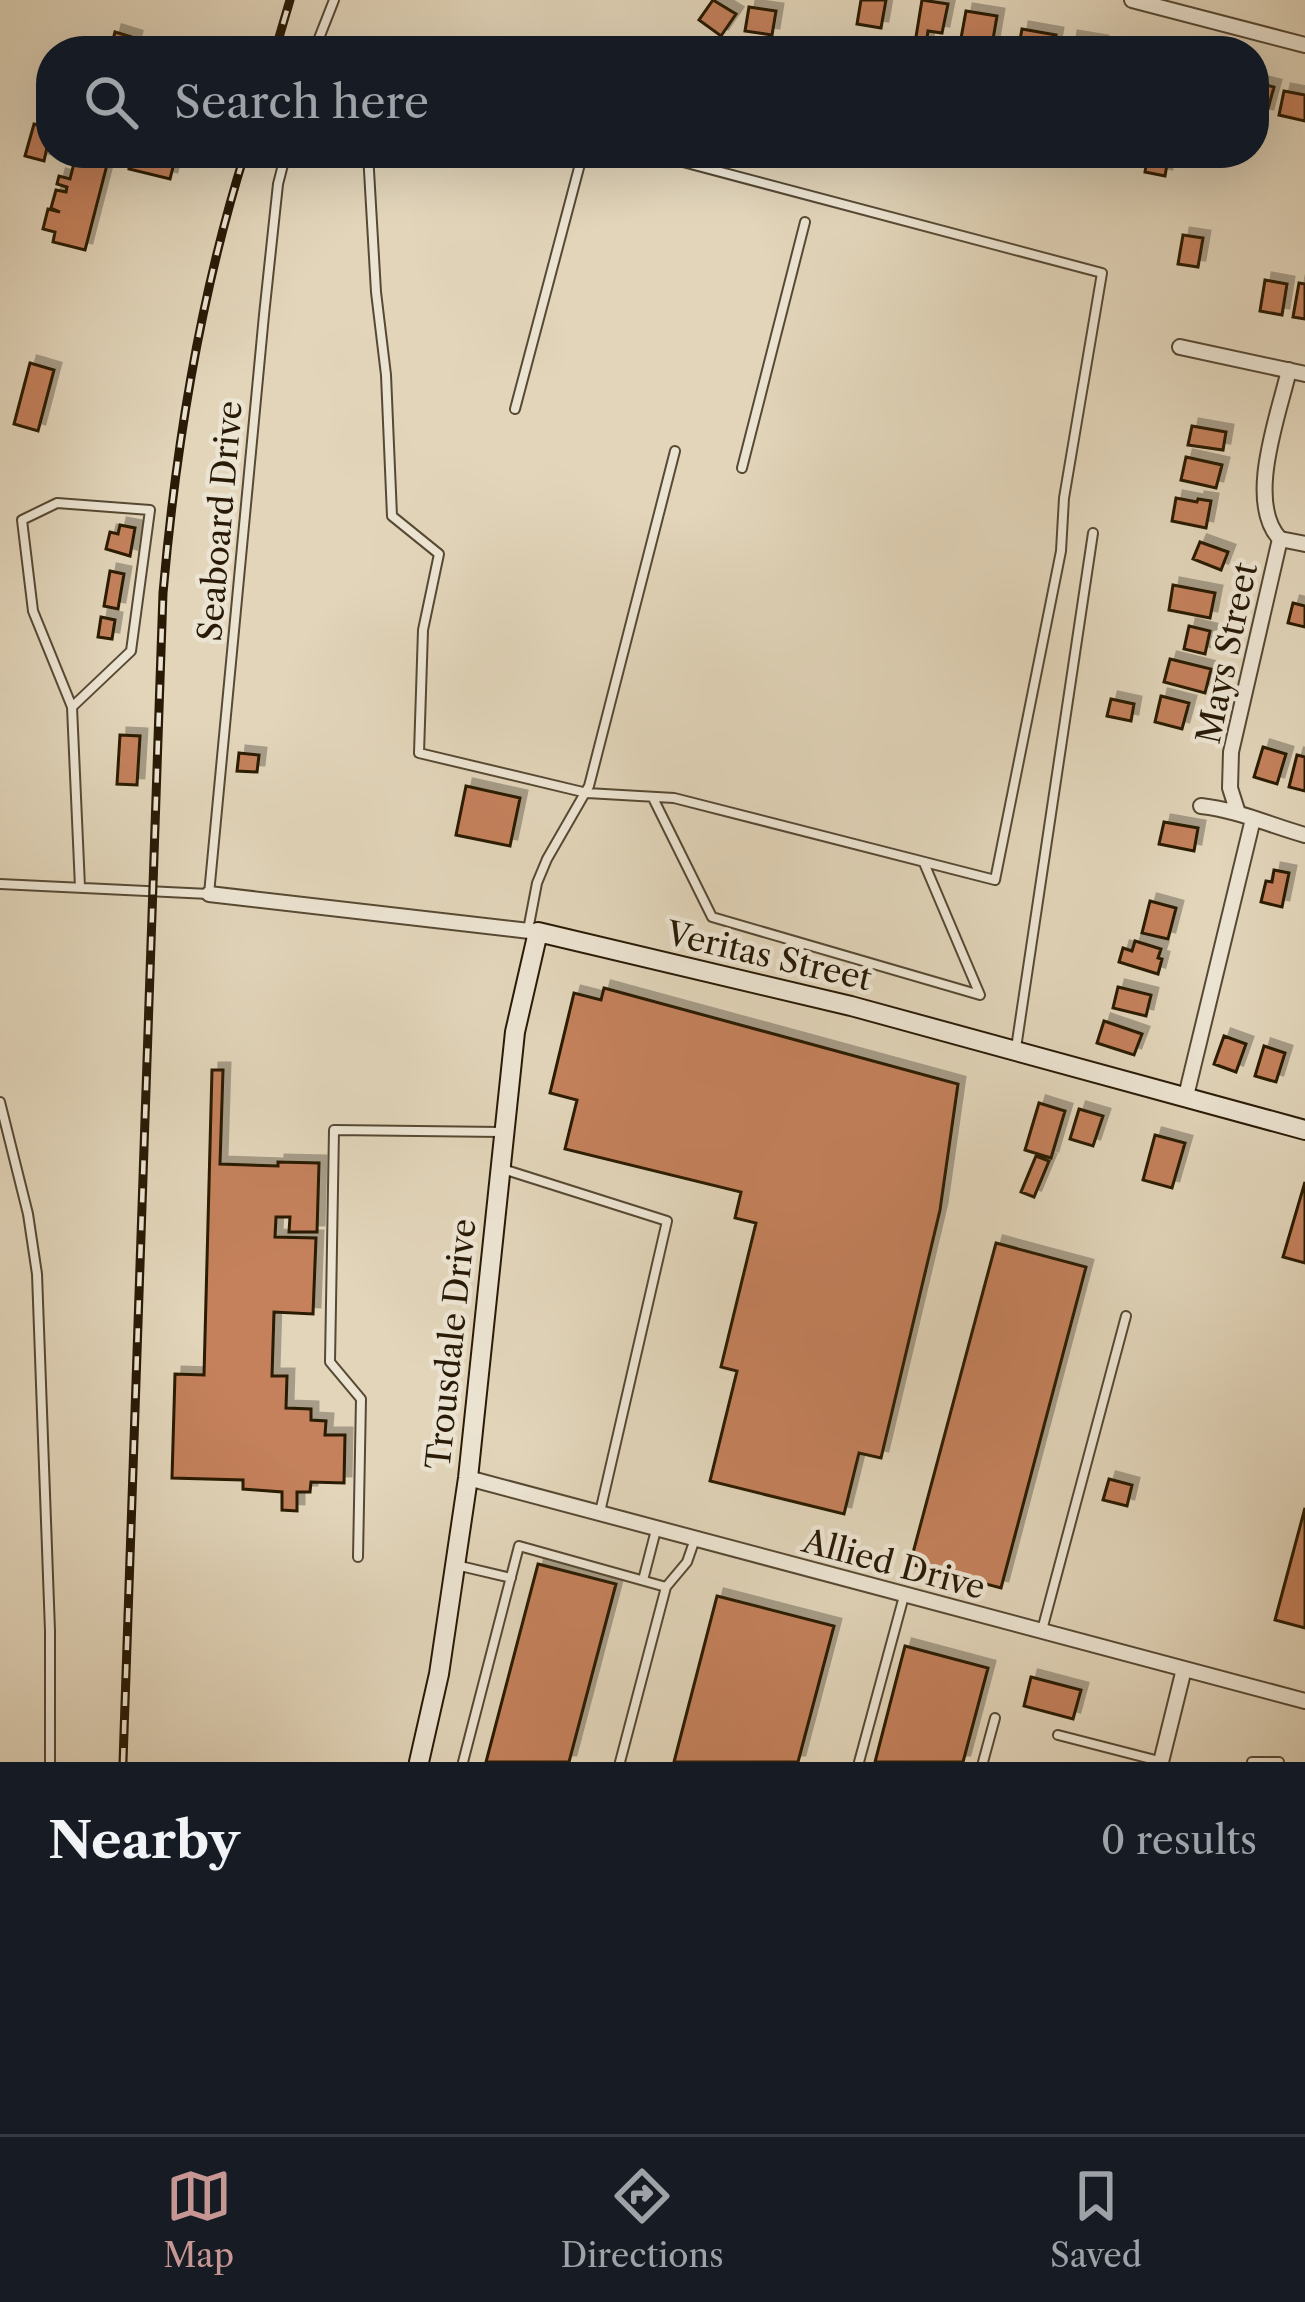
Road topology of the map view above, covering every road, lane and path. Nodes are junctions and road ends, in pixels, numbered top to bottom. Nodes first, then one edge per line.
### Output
1 (334, 0) edge
2 (1132, 0) edge
3 (320, 36) edge
4 (1305, 45) edge
5 (282, 168) edge
6 (369, 168) edge
7 (579, 168) edge
8 (706, 168) edge
9 (805, 222) dead end
10 (1180, 347) dead end
11 (1297, 372) edge
12 (515, 409) dead end
13 (675, 451) dead end
14 (742, 468) dead end
15 (1094, 533) dead end
16 (1280, 538) junction
17 (1305, 544) edge
18 (72, 707) junction
19 (586, 793) junction
20 (652, 797) junction
21 (1202, 806) dead end
22 (1237, 810) junction
23 (1253, 819) junction
24 (1305, 835) edge
25 (924, 862) junction
26 (0, 884) edge
27 (80, 887) junction
28 (209, 894) junction
29 (533, 932) junction
30 (1016, 1050) junction
31 (1186, 1096) junction
32 (0, 1102) edge
33 (1305, 1130) edge
34 (503, 1132) junction
35 (499, 1168) junction
36 (1126, 1316) dead end
37 (468, 1478) junction
38 (600, 1514) junction
39 (656, 1528) junction
40 (694, 1539) junction
41 (358, 1556) dead end
42 (455, 1565) junction
43 (511, 1578) junction
44 (643, 1580) junction
45 (666, 1587) junction
46 (904, 1595) junction
47 (1042, 1632) junction
48 (1184, 1669) junction
49 (1305, 1701) edge
50 (995, 1718) dead end
51 (1058, 1736) dead end
52 (50, 1762) edge
53 (419, 1762) edge
54 (463, 1762) edge
55 (620, 1762) edge
56 (859, 1762) edge
57 (983, 1762) edge
58 (1162, 1762) edge
59 (1252, 1762) edge
60 (1279, 1762) edge

1 - 3 lane
2 - 4 street
5 - 28 lane, Seaboard Drive
6 - 19 lane
7 - 12 lane
8 - 25 lane
9 - 14 lane
10 - 11 street
11 - 16 street, Mays Street
13 - 19 lane
15 - 30 lane
16 - 17 street
16 - 22 street, Mays Street
18 - 18 lane
18 - 27 lane
19 - 20 lane
19 - 29 lane
20 - 25 lane
20 - 25 lane
21 - 22 street
22 - 23 street
23 - 24 street
23 - 31 street
26 - 27 lane
27 - 28 lane
28 - 29 street, Veritas Street
29 - 30 street, Veritas Street
29 - 34 street, Trousdale Drive
30 - 31 street, Veritas Street
31 - 33 street, Veritas Street
32 - 52 lane
34 - 35 street, Trousdale Drive
34 - 41 lane
35 - 37 street, Trousdale Drive
35 - 38 lane
36 - 47 lane
37 - 38 street, Allied Drive
37 - 42 street, Trousdale Drive
38 - 39 street, Allied Drive
39 - 40 street, Allied Drive
39 - 44 lane
40 - 45 lane
40 - 46 street, Allied Drive
42 - 43 lane
42 - 53 street, Trousdale Drive
43 - 44 lane
43 - 54 lane
44 - 45 lane
45 - 55 lane
46 - 47 street, Allied Drive
46 - 56 lane
47 - 48 street, Allied Drive
48 - 49 street, Allied Drive
48 - 58 street
50 - 57 lane
51 - 58 lane
59 - 60 lane

